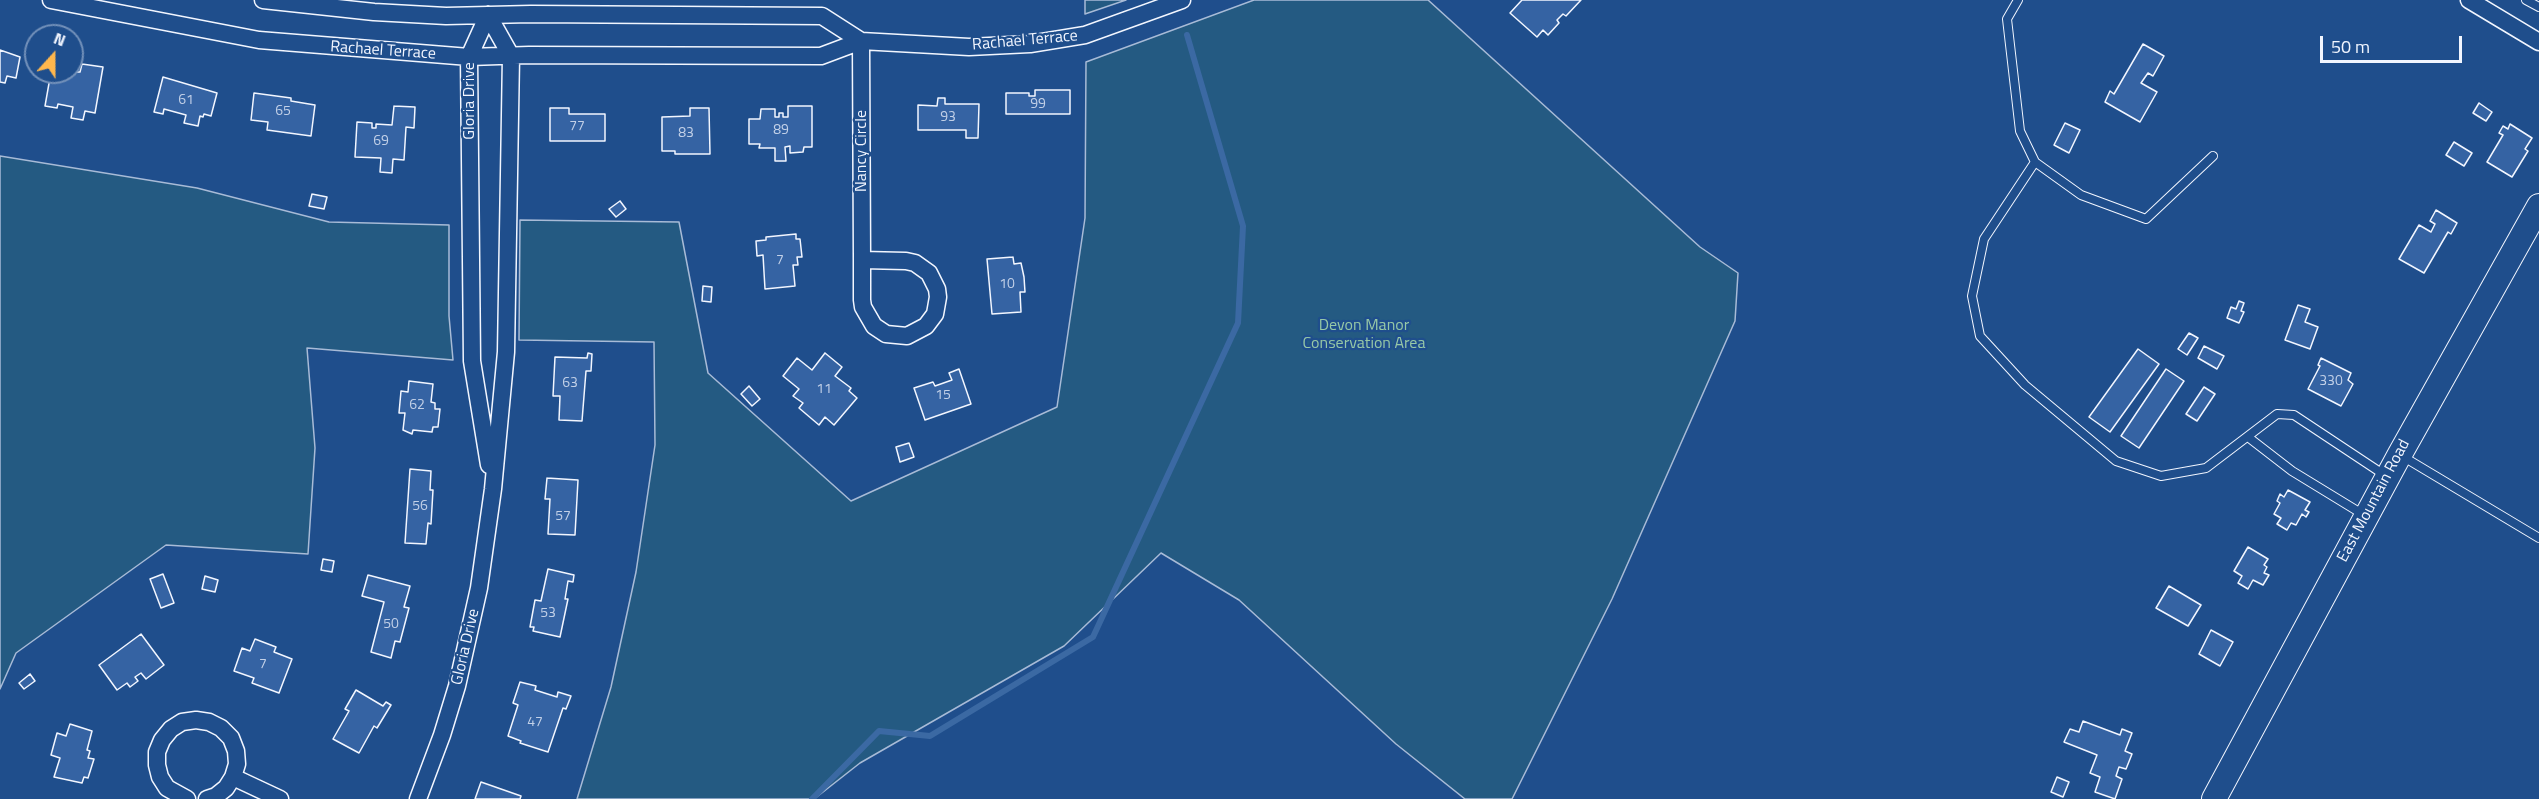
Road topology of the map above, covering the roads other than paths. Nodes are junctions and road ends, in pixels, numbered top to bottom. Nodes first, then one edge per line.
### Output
1 (51, 0) edge
2 (263, 0) edge
3 (1182, 0) edge
4 (2018, 0) edge
5 (2469, 0) edge
6 (2526, 0) edge
7 (2539, 7) edge
8 (488, 15) junction
9 (861, 42) junction
10 (2539, 42) edge
11 (511, 56) junction
12 (469, 57) junction
13 (2213, 156) dead end
14 (2035, 162) junction
15 (2539, 206) edge
16 (862, 260) junction
17 (2248, 436) junction
18 (2400, 454) junction
19 (2387, 477) junction
20 (493, 489) junction
21 (2366, 516) junction
22 (2539, 538) edge
23 (234, 777) junction
24 (187, 799) edge
25 (207, 799) edge
26 (280, 799) edge
27 (418, 799) edge
28 (2214, 799) edge

1 - 12 street, Rachael Terrace
2 - 8 street
3 - 9 street, Rachael Terrace
4 - 14 lane
5 - 10 street
6 - 7 lane
8 - 9 street
8 - 11 street
8 - 12 street, Gloria Drive
9 - 11 street, Rachael Terrace
9 - 16 street, Nancy Circle
11 - 12 street, Rachael Terrace
11 - 20 street, Gloria Drive
12 - 20 street, Gloria Drive
13 - 14 lane
14 - 17 lane
15 - 18 main road, East Mountain Road
16 - 16 street, Nancy Circle
17 - 19 lane
17 - 21 lane
18 - 19 main road, East Mountain Road
18 - 22 lane
19 - 21 main road, East Mountain Road
20 - 27 street, Gloria Drive
21 - 28 main road, East Mountain Road
23 - 24 street
23 - 25 street
23 - 26 street

